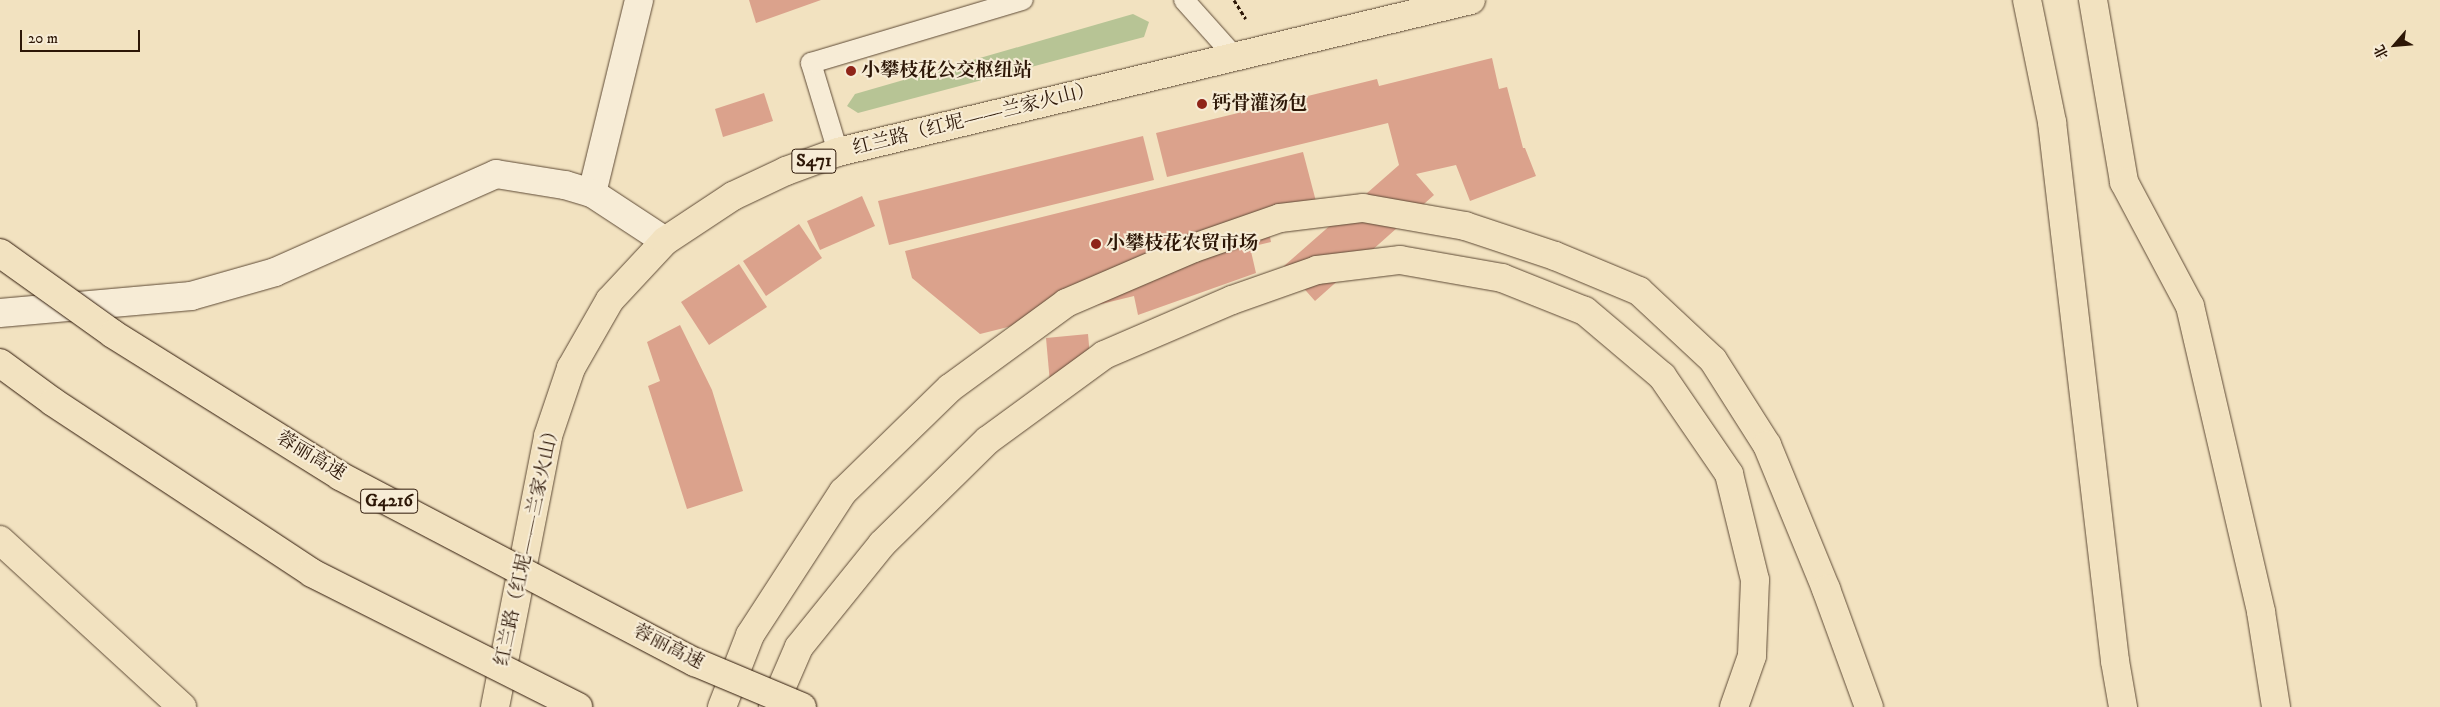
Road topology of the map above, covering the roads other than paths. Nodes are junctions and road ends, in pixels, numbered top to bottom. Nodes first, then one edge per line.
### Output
1 (639, 0) edge
2 (1023, 0) edge
3 (1184, 0) edge
4 (1472, 0) edge
5 (2027, 0) edge
6 (2093, 0) edge
7 (1234, 56) junction
8 (838, 152) junction
9 (592, 193) junction
10 (666, 241) junction
11 (0, 252) edge
12 (0, 313) edge
13 (0, 363) edge
14 (0, 540) edge
15 (182, 707) edge
16 (495, 707) edge
17 (578, 707) edge
18 (722, 707) edge
19 (773, 707) edge
20 (802, 707) edge
21 (1734, 707) edge
22 (1870, 707) edge
23 (2123, 707) edge
24 (2276, 707) edge

1 - 9 street
2 - 8 lane
3 - 7 lane
4 - 7 main road, 红兰路（红坭——兰家火山） / S471
5 - 23 main road
6 - 24 main road
7 - 8 main road, 红兰路（红坭——兰家火山） / S471
8 - 10 main road, 红兰路（红坭——兰家火山） / S471
9 - 10 street
9 - 12 street
10 - 16 main road, 红兰路（红坭——兰家火山） / S471
11 - 20 main road, 蓉丽高速 / G4216, bridge
13 - 17 main road, bridge
14 - 15 main road
18 - 22 main road
19 - 21 main road

